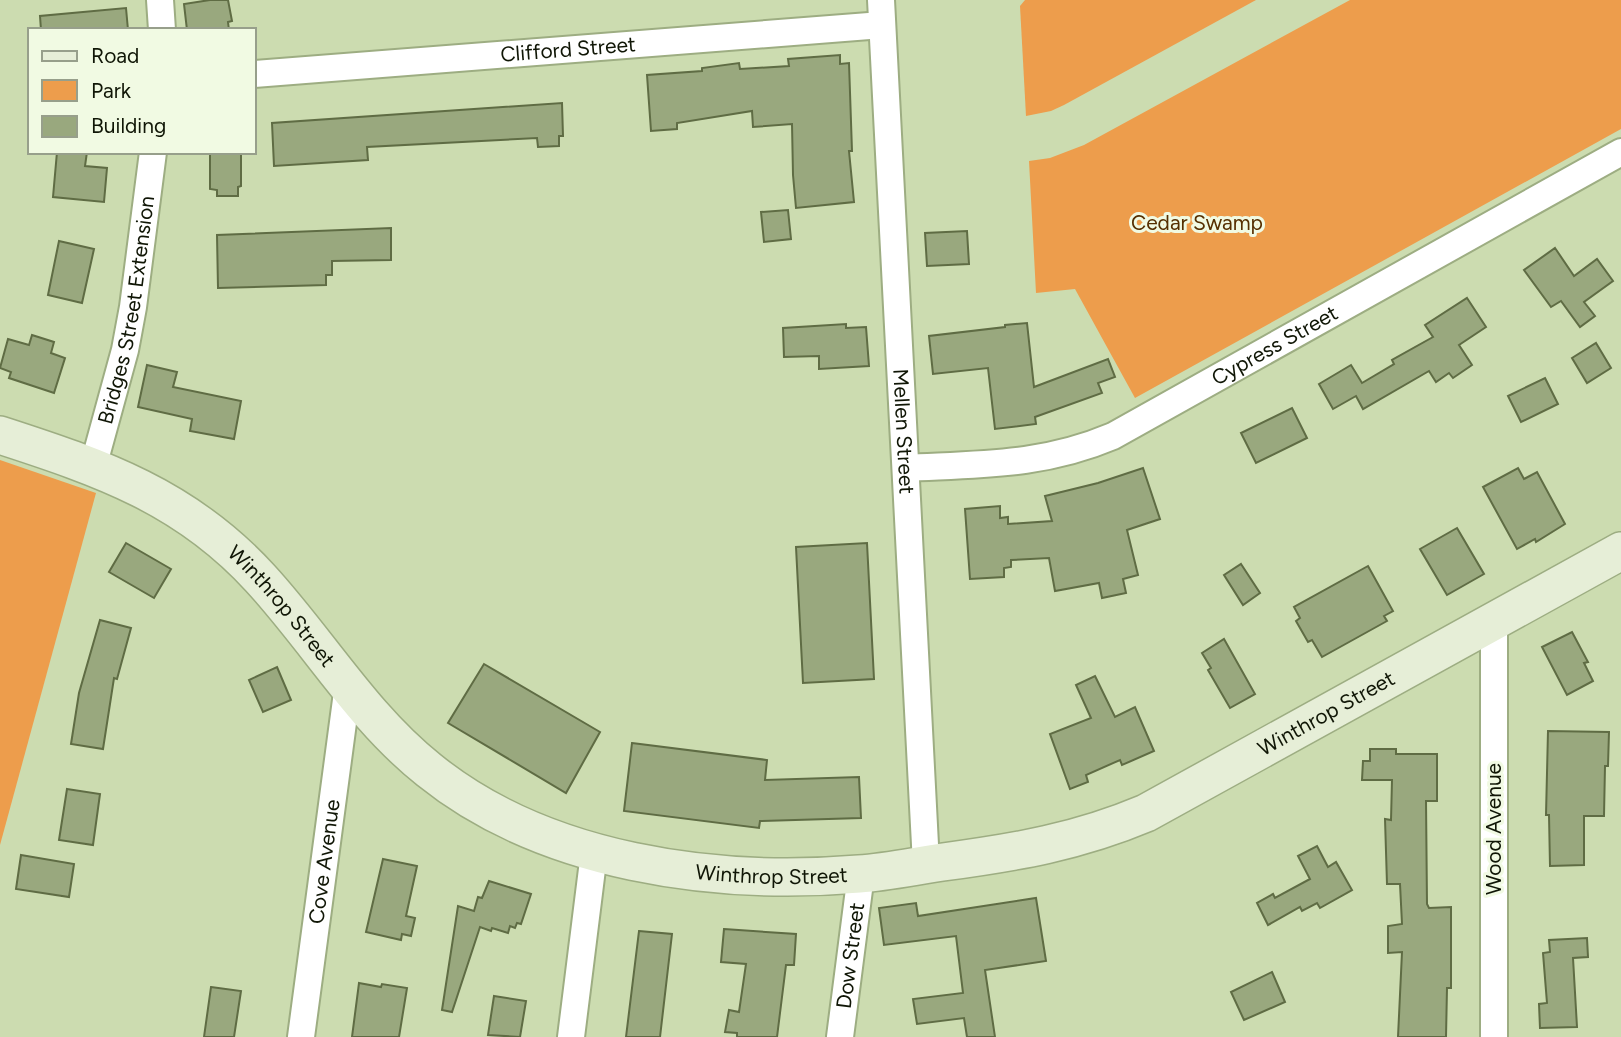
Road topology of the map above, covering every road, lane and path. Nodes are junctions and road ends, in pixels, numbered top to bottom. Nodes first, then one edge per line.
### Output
1 (160, 0) edge
2 (882, 12) edge
3 (162, 28) edge
4 (256, 74) edge
5 (1621, 152) edge
6 (153, 154) edge
7 (0, 435) edge
8 (93, 467) junction
9 (906, 468) junction
10 (1621, 551) edge
11 (1494, 621) junction
12 (348, 685) junction
13 (594, 853) junction
14 (926, 864) junction
15 (861, 874) junction
16 (301, 1037) edge
17 (571, 1037) edge
18 (840, 1037) edge
19 (1494, 1037) edge

1 - 3 street
2 - 4 street, Clifford Street
2 - 9 street, Mellen Street
5 - 9 street, Cypress Street
6 - 8 street, Bridges Street Extension
7 - 8 street, Winthrop Street
8 - 12 street, Winthrop Street
9 - 14 street, Mellen Street
10 - 11 street, Winthrop Street
11 - 14 street, Winthrop Street
11 - 19 street, Wood Avenue
12 - 13 street, Winthrop Street
12 - 16 street, Cove Avenue
13 - 15 street, Winthrop Street
13 - 17 street
14 - 15 street, Winthrop Street
15 - 18 street, Dow Street

